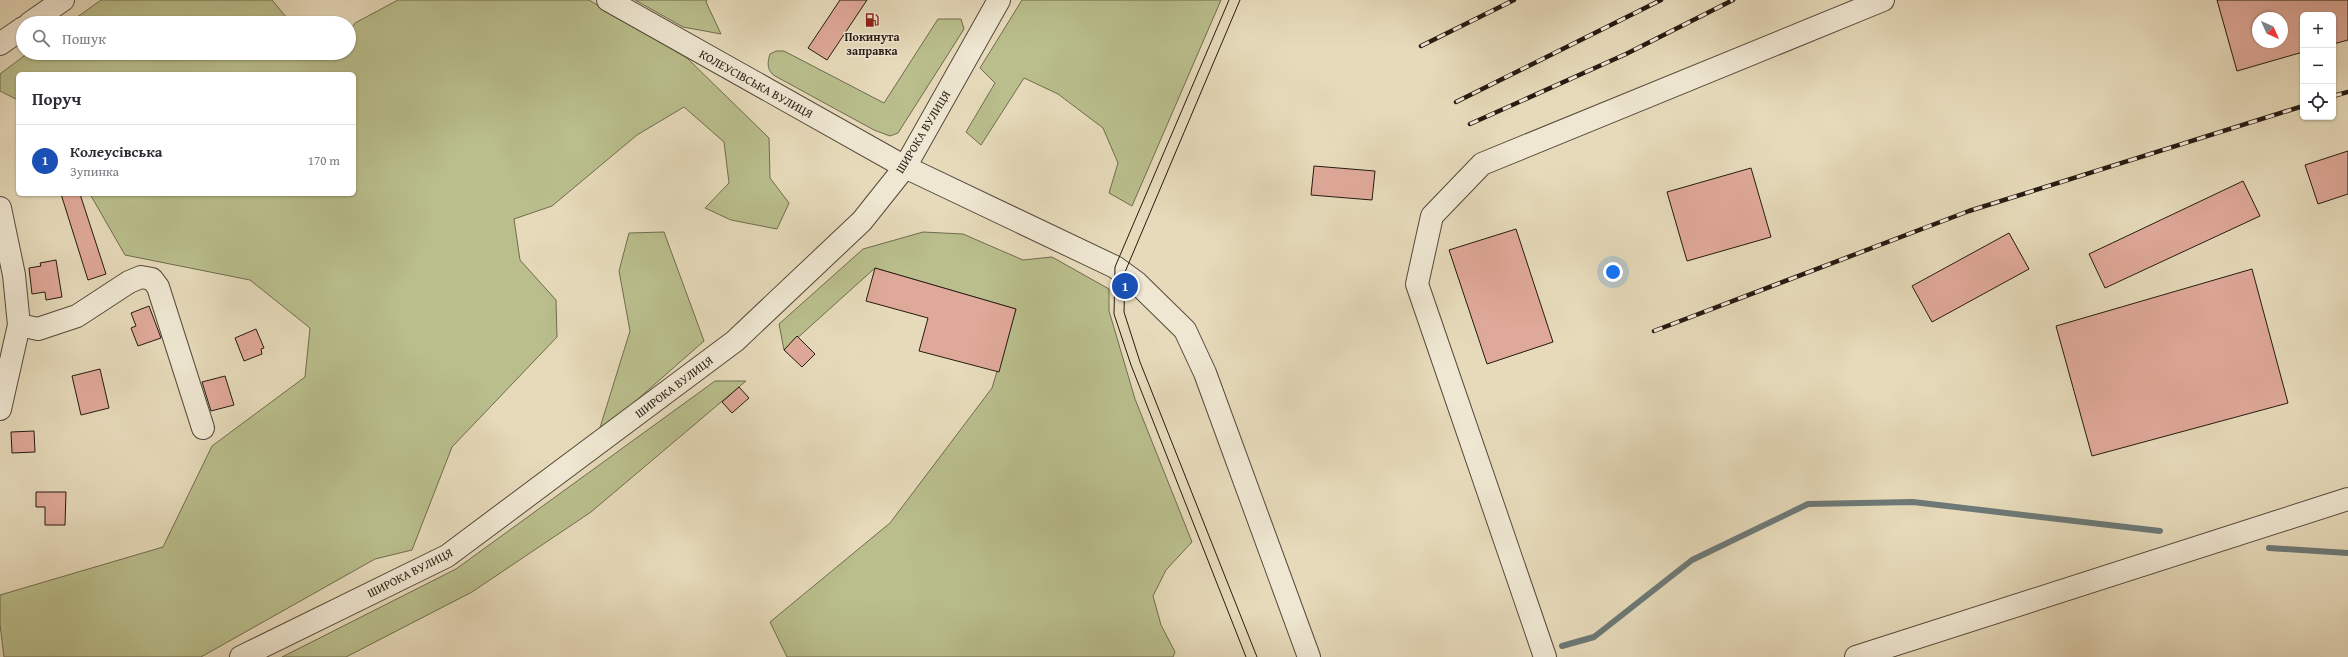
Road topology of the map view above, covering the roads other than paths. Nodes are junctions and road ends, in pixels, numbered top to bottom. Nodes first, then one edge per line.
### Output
1 (63, 0) edge
2 (608, 0) edge
3 (999, 0) edge
4 (1883, 0) edge
5 (40, 16) edge
6 (16, 33) edge
7 (0, 44) edge
8 (905, 166) junction
9 (0, 208) edge
10 (19, 325) junction
11 (0, 409) edge
12 (203, 428) dead end
13 (2348, 499) edge
14 (241, 657) edge
15 (1309, 657) edge
16 (1545, 657) edge
17 (1856, 657) edge

1 - 5 street
2 - 8 street, КОЛЕУСІВСЬКА ВУЛИЦЯ
3 - 8 street, ШИРОКА ВУЛИЦЯ
4 - 16 street
6 - 7 street
8 - 14 street, ШИРОКА ВУЛИЦЯ
8 - 15 street, КОЛЕУСІВСЬКА ВУЛИЦЯ
9 - 10 street
10 - 11 street
10 - 12 street
13 - 17 street

